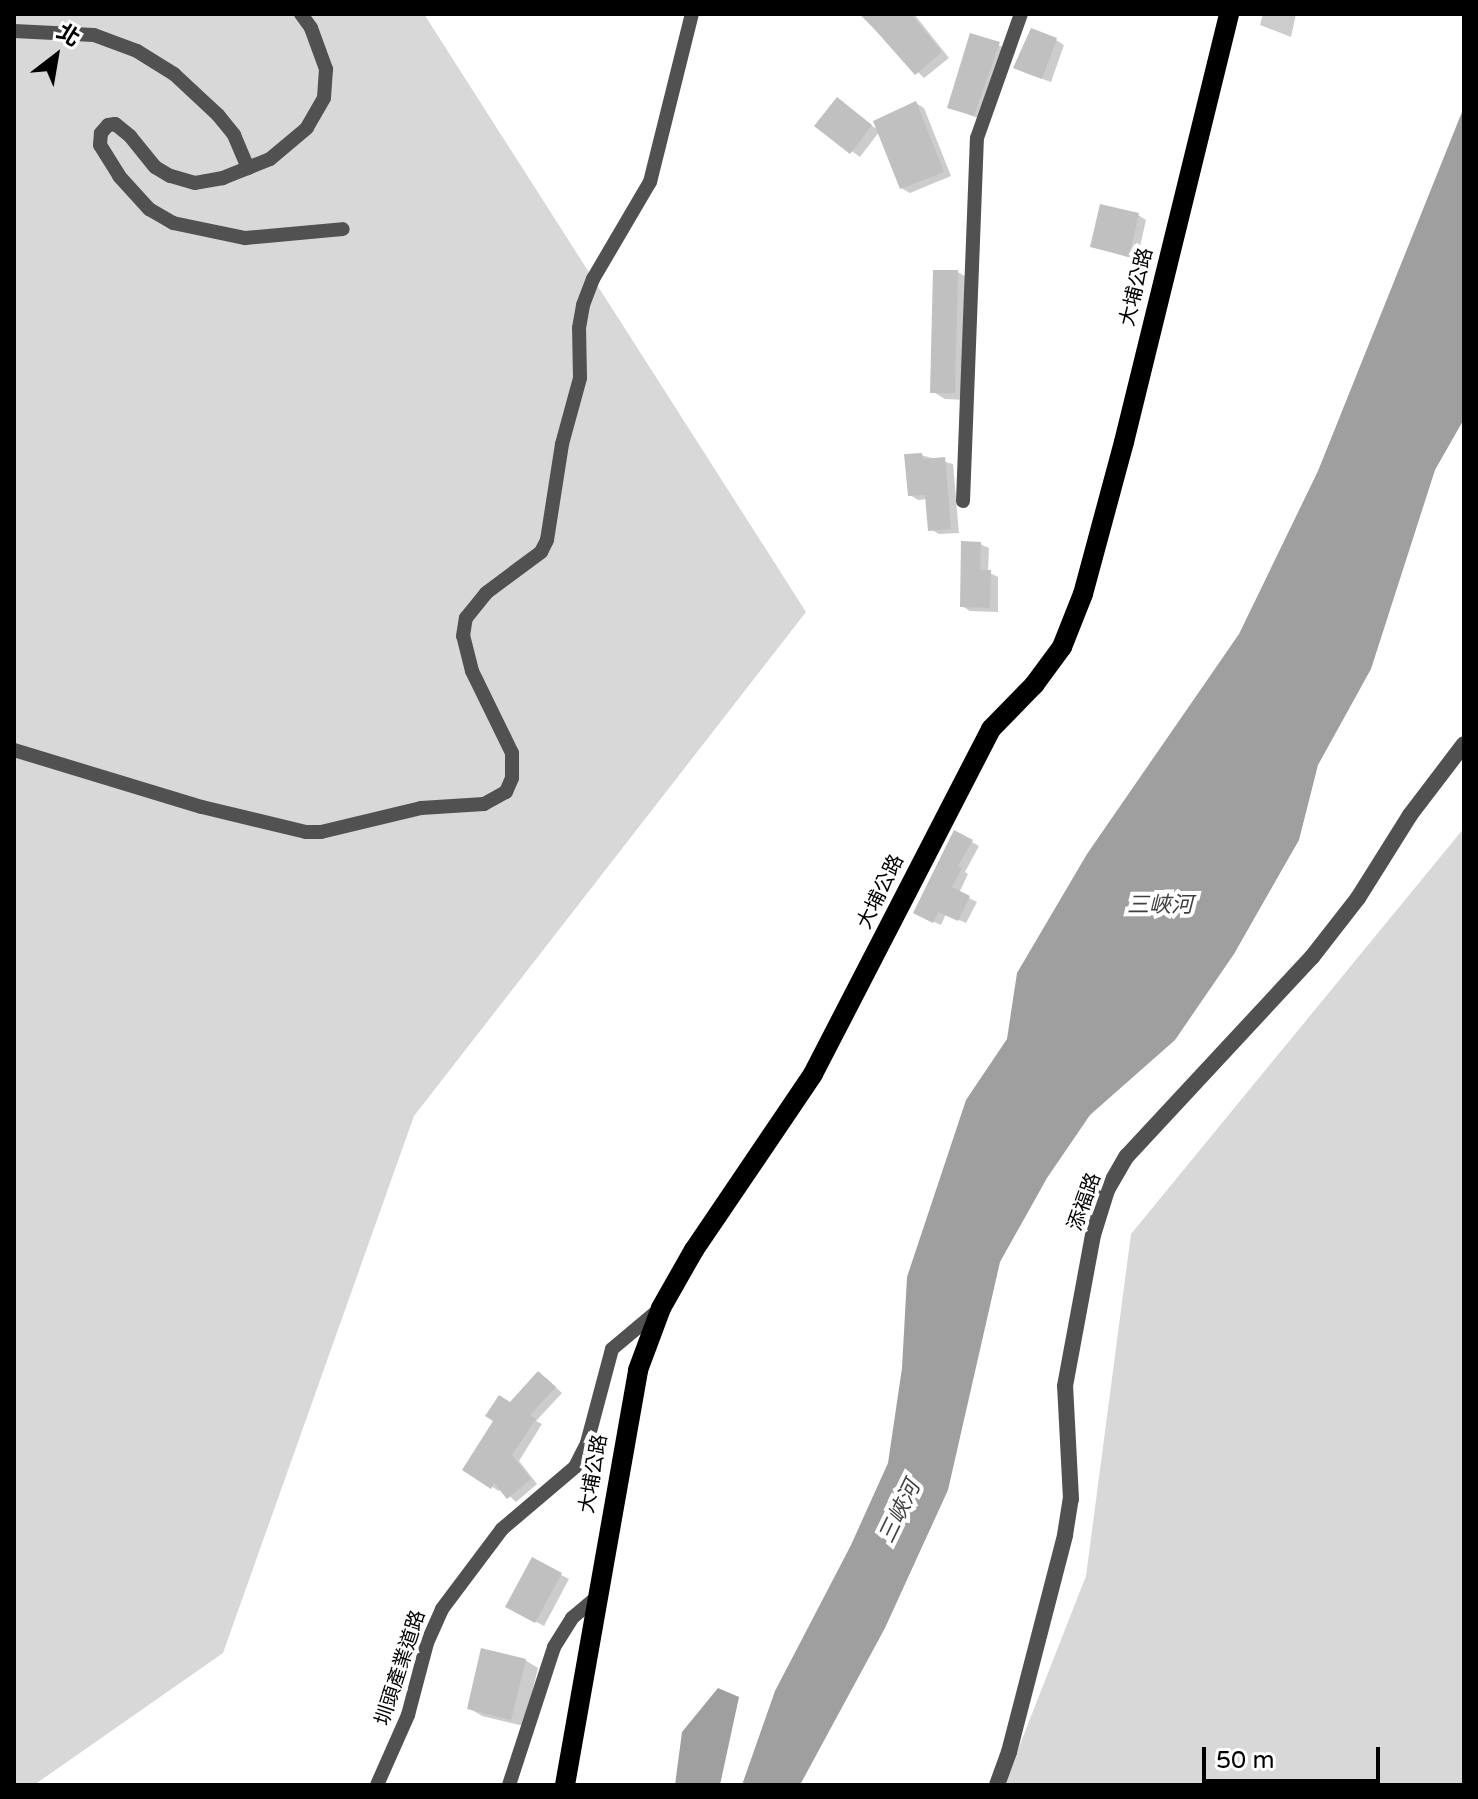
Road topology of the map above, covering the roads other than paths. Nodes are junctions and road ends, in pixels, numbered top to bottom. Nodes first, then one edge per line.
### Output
1 (301, 14) edge
2 (692, 14) edge
3 (1021, 14) edge
4 (1229, 14) edge
5 (14, 31) edge
6 (248, 168) junction
7 (343, 229) dead end
8 (963, 501) dead end
9 (1464, 744) edge
10 (14, 750) edge
11 (661, 1308) junction
12 (596, 1598) junction
13 (377, 1785) edge
14 (509, 1785) edge
15 (565, 1785) edge
16 (997, 1785) edge

1 - 6 lane
2 - 10 lane
3 - 8 lane
4 - 11 main road, 大埔公路
5 - 6 lane
6 - 7 lane
9 - 16 street, 添福路
11 - 12 main road, 大埔公路
11 - 13 lane, 圳頭產業道路
12 - 14 lane
12 - 15 main road, 大埔公路

